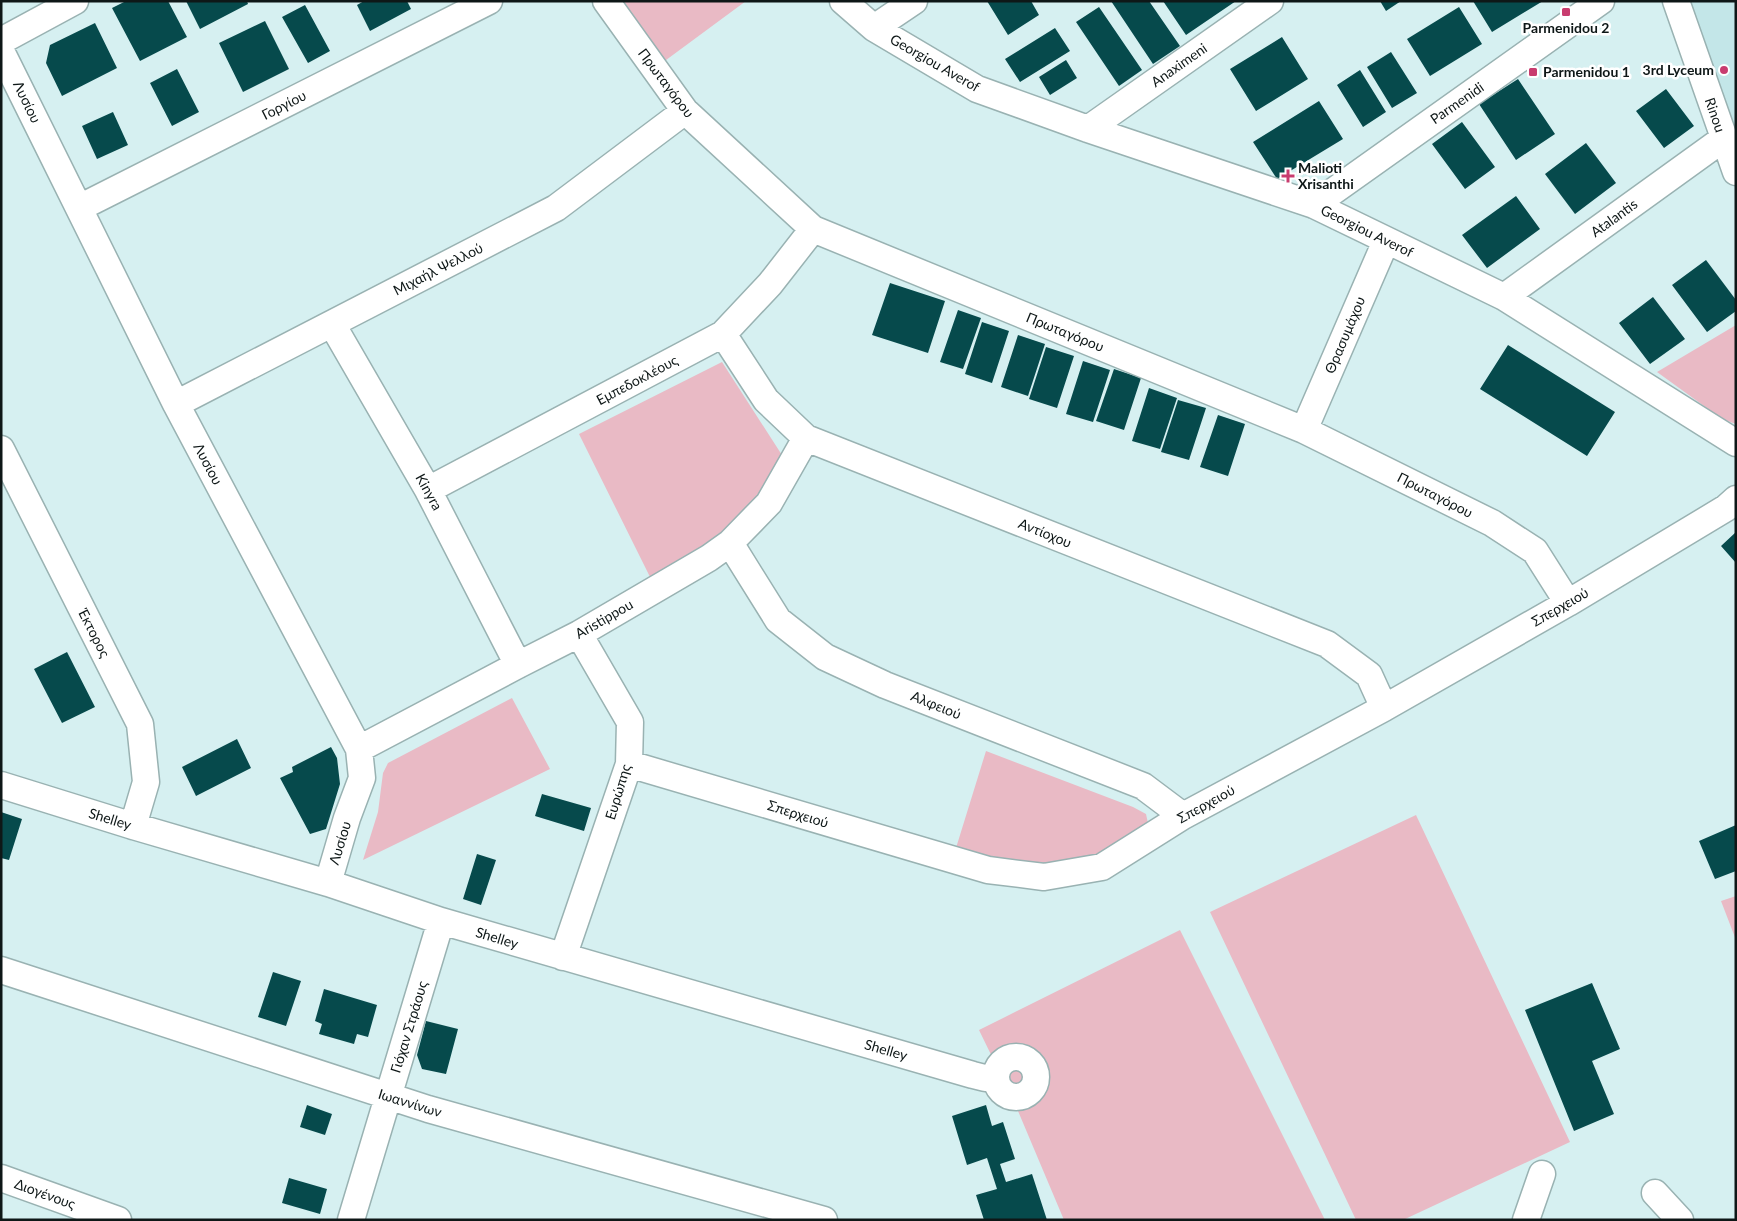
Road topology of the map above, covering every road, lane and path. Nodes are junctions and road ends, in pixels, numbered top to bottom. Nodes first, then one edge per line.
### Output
1 (76, 1) edge
2 (490, 1) edge
3 (606, 1) edge
4 (843, 1) edge
5 (914, 1) edge
6 (1270, 1) edge
7 (1601, 1) edge
8 (1676, 1) edge
9 (874, 28) junction
10 (1, 41) edge
11 (1, 51) edge
12 (685, 111) junction
13 (1088, 129) junction
14 (1723, 139) junction
15 (1736, 172) edge
16 (1314, 205) junction
17 (79, 208) junction
18 (813, 229) junction
19 (1386, 240) junction
20 (1504, 296) junction
21 (332, 324) junction
22 (724, 334) junction
23 (176, 404) junction
24 (1304, 430) junction
25 (806, 438) junction
26 (1736, 443) edge
27 (1, 449) edge
28 (428, 490) junction
29 (1736, 499) edge
30 (730, 544) junction
31 (1568, 603) junction
32 (579, 634) junction
33 (518, 665) junction
34 (1384, 708) junction
35 (359, 749) junction
36 (629, 764) junction
37 (1, 785) edge
38 (1183, 816) junction
39 (134, 826) junction
40 (328, 883) junction
41 (441, 921) junction
42 (563, 957) junction
43 (1, 970) edge
44 (996, 1076) dead end
45 (388, 1096) junction
46 (1542, 1174) dead end
47 (1, 1178) edge
48 (1655, 1193) dead end
49 (118, 1220) edge
50 (351, 1220) edge
51 (824, 1220) edge
52 (1526, 1220) edge
53 (1680, 1220) edge

1 - 10 street
2 - 17 street, Γοργίου
3 - 12 street, Πρωταγόρου
4 - 9 street, Georgiou Averof
5 - 9 street
6 - 13 street, Anaximeni
7 - 16 street, Parmenidi
8 - 14 street, Rinou
9 - 13 street, Georgiou Averof
11 - 17 street, Λυσίου
12 - 18 street, Πρωταγόρου
12 - 21 street, Μιχαήλ Ψελλού
13 - 16 street, Georgiou Averof
14 - 15 street, Rinou
14 - 20 street, Atalantis
16 - 19 street, Georgiou Averof
17 - 23 street, Λυσίου
18 - 22 street, Εμπεδοκλέους
18 - 24 street, Πρωταγόρου
19 - 20 street, Georgiou Averof
19 - 24 street, Θρασυμάχου
20 - 26 street, Georgiou Averof
21 - 23 street, Μιχαήλ Ψελλού
21 - 28 street, Kinyra
22 - 25 street, Αντίοχου
22 - 28 street, Εμπεδοκλέους
23 - 35 street, Λυσίου
24 - 31 street, Πρωταγόρου
25 - 30 street, Aristippou
25 - 34 street, Αντίοχου
27 - 39 street, Έκτορος
28 - 33 street, Kinyra
29 - 31 street, Σπερχειού
30 - 32 street, Aristippou
30 - 38 street, Αλφειού
31 - 34 street, Σπερχειού
32 - 33 street, Aristippou
32 - 36 street, Ευρώπης
33 - 35 street, Aristippou
34 - 38 street, Σπερχειού
35 - 40 street, Λυσίου
36 - 38 street, Σπερχειού
36 - 42 street, Ευρώπης
37 - 39 street, Shelley
39 - 40 street, Shelley
40 - 41 street, Shelley
41 - 42 street, Shelley
41 - 45 street, Γιόχαν Στράους
42 - 44 street, Shelley
43 - 45 street, Ιωαννίνων
45 - 50 street, Γιόχαν Στράους
45 - 51 street, Ιωαννίνων
46 - 52 street
47 - 49 street, Διογένους
48 - 53 street

